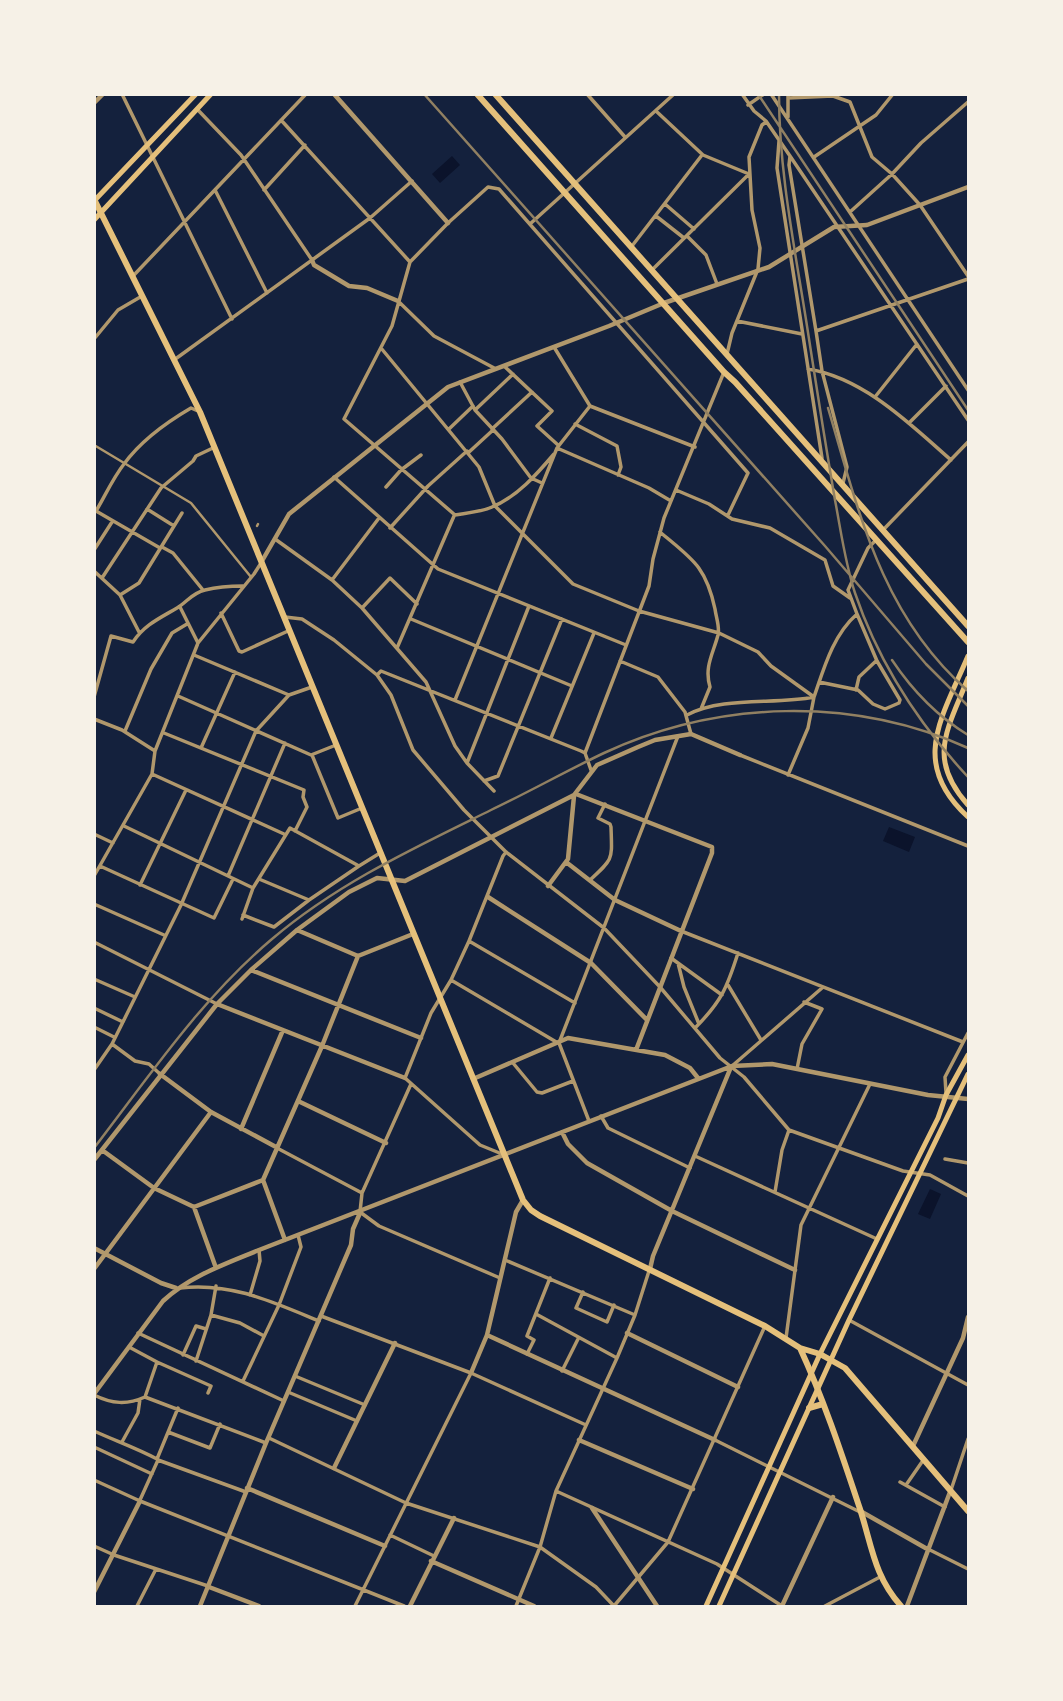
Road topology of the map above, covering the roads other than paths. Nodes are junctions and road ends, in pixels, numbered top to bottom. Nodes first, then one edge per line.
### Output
1 (103, 94) edge
2 (122, 94) edge
3 (196, 94) edge
4 (211, 94) edge
5 (306, 94) edge
6 (334, 94) edge
7 (477, 94) edge
8 (495, 94) edge
9 (674, 94) edge
10 (742, 94) edge
11 (764, 94) edge
12 (771, 94) edge
13 (893, 94) edge
14 (589, 95) edge
15 (788, 97) edge
16 (503, 98) edge
17 (94, 103) edge
18 (968, 103) edge
19 (748, 105) junction
20 (197, 109) junction
21 (656, 111) junction
22 (281, 120) junction
23 (788, 120) junction
24 (766, 121) junction
25 (859, 126) junction
26 (625, 138) junction
27 (779, 140) junction
28 (306, 145) junction
29 (146, 147) junction
30 (703, 155) junction
31 (790, 156) junction
32 (152, 157) junction
33 (814, 157) junction
34 (244, 160) junction
35 (749, 174) junction
36 (892, 174) junction
37 (412, 181) junction
38 (574, 184) junction
39 (968, 187) edge
40 (215, 190) junction
41 (264, 190) junction
42 (565, 193) junction
43 (95, 200) edge
44 (665, 204) junction
45 (920, 205) junction
46 (101, 212) junction
47 (850, 212) junction
48 (656, 216) junction
49 (370, 218) junction
50 (94, 220) edge
51 (184, 221) junction
52 (448, 223) junction
53 (530, 224) junction
54 (838, 226) junction
55 (860, 226) junction
56 (694, 229) junction
57 (685, 237) junction
58 (802, 246) junction
59 (630, 247) junction
60 (790, 255) junction
61 (312, 260) junction
62 (410, 262) junction
63 (758, 269) junction
64 (652, 270) junction
65 (132, 276) junction
66 (968, 277) edge
67 (717, 284) junction
68 (267, 293) junction
69 (142, 296) junction
70 (676, 298) junction
71 (911, 300) junction
72 (398, 301) junction
73 (664, 303) junction
74 (891, 306) junction
75 (232, 319) junction
76 (737, 321) junction
77 (617, 323) junction
78 (816, 331) junction
79 (802, 334) junction
80 (94, 339) edge
81 (917, 344) junction
82 (554, 347) junction
83 (381, 348) junction
84 (726, 356) junction
85 (174, 360) junction
86 (504, 366) junction
87 (496, 369) junction
88 (808, 369) junction
89 (822, 371) junction
90 (724, 372) junction
91 (513, 374) junction
92 (460, 382) junction
93 (946, 386) junction
94 (968, 390) edge
95 (532, 392) junction
96 (874, 398) junction
97 (427, 404) junction
98 (590, 406) junction
99 (474, 408) junction
100 (200, 412) junction
101 (968, 420) edge
102 (703, 421) junction
103 (909, 424) junction
104 (575, 425) junction
105 (449, 429) junction
106 (493, 430) junction
107 (968, 442) edge
108 (94, 445) edge
109 (374, 445) junction
110 (215, 447) junction
111 (558, 447) junction
112 (695, 447) junction
113 (467, 452) junction
114 (554, 454) junction
115 (421, 455) dead end
116 (822, 460) junction
117 (951, 460) junction
118 (124, 463) junction
119 (401, 470) junction
120 (618, 475) junction
121 (334, 477) junction
122 (532, 479) junction
123 (542, 483) junction
124 (843, 483) junction
125 (162, 486) junction
126 (386, 487) dead end
127 (675, 490) junction
128 (424, 491) junction
129 (671, 500) junction
130 (495, 506) junction
131 (147, 509) junction
132 (95, 511) edge
133 (182, 513) dead end
134 (455, 515) junction
135 (728, 515) junction
136 (379, 518) junction
137 (112, 522) junction
138 (174, 526) junction
139 (390, 528) junction
140 (884, 529) junction
141 (131, 531) junction
142 (660, 532) junction
143 (522, 533) junction
144 (275, 539) junction
145 (877, 539) junction
146 (160, 547) junction
147 (94, 550) edge
148 (262, 561) junction
149 (433, 565) junction
150 (94, 571) edge
151 (251, 578) junction
152 (102, 579) junction
153 (332, 580) junction
154 (243, 586) junction
155 (203, 590) junction
156 (498, 593) junction
157 (120, 595) junction
158 (850, 598) junction
159 (417, 605) junction
160 (529, 606) junction
161 (180, 607) junction
162 (362, 608) junction
163 (639, 611) junction
164 (221, 613) junction
165 (857, 614) junction
166 (285, 617) junction
167 (411, 619) junction
168 (562, 619) junction
169 (187, 624) junction
170 (968, 626) edge
171 (290, 631) junction
172 (139, 632) junction
173 (959, 632) junction
174 (594, 633) junction
175 (719, 633) junction
176 (968, 633) edge
177 (968, 642) edge
178 (198, 643) junction
179 (626, 645) junction
180 (476, 647) junction
181 (397, 648) junction
182 (194, 655) junction
183 (968, 656) edge
184 (508, 660) junction
185 (877, 661) junction
186 (620, 662) junction
187 (235, 672) junction
188 (541, 674) junction
189 (377, 675) junction
190 (968, 678) edge
191 (819, 682) junction
192 (313, 686) junction
193 (572, 686) junction
194 (428, 690) junction
195 (856, 690) junction
196 (289, 695) junction
197 (178, 696) junction
198 (94, 697) edge
199 (814, 697) junction
200 (455, 700) junction
201 (701, 709) junction
202 (216, 713) junction
203 (488, 713) junction
204 (687, 715) junction
205 (94, 719) edge
206 (519, 725) junction
207 (125, 731) junction
208 (256, 731) junction
209 (164, 733) junction
210 (691, 734) junction
211 (678, 736) junction
212 (551, 738) junction
213 (285, 744) junction
214 (336, 745) junction
215 (201, 748) junction
216 (155, 751) junction
217 (585, 753) junction
218 (312, 755) junction
219 (740, 755) joint
220 (241, 763) junction
221 (467, 763) junction
222 (591, 770) junction
223 (152, 774) junction
224 (788, 775) junction
225 (271, 776) junction
226 (484, 781) junction
227 (186, 790) junction
228 (494, 792) dead end
229 (575, 795) junction
230 (605, 804) junction
231 (968, 805) edge
232 (223, 807) junction
233 (362, 808) junction
234 (968, 817) edge
235 (252, 820) junction
236 (646, 820) junction
237 (123, 826) junction
238 (295, 831) junction
239 (94, 834) edge
240 (285, 834) junction
241 (490, 837) junction
242 (113, 843) junction
243 (160, 844) junction
244 (968, 846) edge
245 (506, 852) junction
246 (380, 853) junction
247 (566, 862) junction
248 (199, 863) junction
249 (100, 866) junction
250 (359, 866) junction
251 (94, 876) edge
252 (230, 877) junction
253 (259, 879) junction
254 (390, 879) junction
255 (590, 880) junction
256 (139, 885) junction
257 (548, 886) junction
258 (253, 888) junction
259 (488, 897) junction
260 (615, 900) junction
261 (309, 901) junction
262 (94, 904) edge
263 (181, 905) junction
264 (604, 929) junction
265 (297, 930) junction
266 (681, 931) junction
267 (413, 934) junction
268 (164, 935) junction
269 (469, 941) junction
270 (94, 942) edge
271 (738, 952) junction
272 (358, 956) junction
273 (671, 958) junction
274 (591, 962) junction
275 (678, 963) junction
276 (149, 969) junction
277 (251, 970) junction
278 (94, 979) edge
279 (452, 980) junction
280 (728, 985) junction
281 (660, 988) junction
282 (821, 988) junction
283 (722, 995) junction
284 (135, 997) junction
285 (440, 998) junction
286 (804, 1002) junction
287 (575, 1003) junction
288 (217, 1004) junction
289 (338, 1004) junction
290 (94, 1007) edge
291 (647, 1020) junction
292 (123, 1021) junction
293 (699, 1024) junction
294 (94, 1027) edge
295 (695, 1028) junction
296 (283, 1030) junction
297 (968, 1033) edge
298 (114, 1037) junction
299 (421, 1038) junction
300 (761, 1040) junction
301 (963, 1042) junction
302 (112, 1044) junction
303 (559, 1044) junction
304 (322, 1046) junction
305 (636, 1050) junction
306 (968, 1055) edge
307 (513, 1063) junction
308 (732, 1066) junction
309 (95, 1067) edge
310 (797, 1069) junction
311 (160, 1074) junction
312 (968, 1074) edge
313 (405, 1078) junction
314 (698, 1078) junction
315 (473, 1079) junction
316 (573, 1081) junction
317 (411, 1084) junction
318 (870, 1084) junction
319 (946, 1095) junction
320 (959, 1097) junction
321 (968, 1099) edge
322 (298, 1101) junction
323 (211, 1112) junction
324 (601, 1116) junction
325 (589, 1121) junction
326 (241, 1129) junction
327 (789, 1130) junction
328 (562, 1132) junction
329 (386, 1143) junction
330 (276, 1147) junction
331 (839, 1147) junction
332 (102, 1150) junction
333 (504, 1155) junction
334 (695, 1156) junction
335 (945, 1159) dead end
336 (94, 1160) edge
337 (968, 1163) edge
338 (690, 1168) junction
339 (911, 1172) junction
340 (922, 1174) junction
341 (262, 1180) junction
342 (154, 1188) junction
343 (775, 1192) junction
344 (362, 1193) junction
345 (968, 1196) edge
346 (523, 1200) junction
347 (194, 1207) junction
348 (809, 1208) junction
349 (672, 1211) junction
350 (360, 1212) junction
351 (299, 1235) junction
352 (877, 1239) junction
353 (285, 1240) junction
354 (94, 1248) edge
355 (259, 1251) junction
356 (106, 1254) junction
357 (504, 1260) junction
358 (216, 1268) junction
359 (94, 1269) edge
360 (650, 1269) junction
361 (795, 1269) junction
362 (500, 1278) junction
363 (550, 1278) junction
364 (216, 1286) junction
365 (177, 1288) junction
366 (583, 1292) junction
367 (250, 1295) junction
368 (279, 1305) junction
369 (614, 1305) junction
370 (536, 1314) junction
371 (211, 1315) junction
372 (635, 1315) junction
373 (968, 1317) edge
374 (320, 1318) junction
375 (849, 1320) junction
376 (765, 1326) junction
377 (206, 1329) junction
378 (138, 1333) junction
379 (627, 1334) junction
380 (486, 1335) junction
381 (264, 1336) junction
382 (786, 1338) junction
383 (579, 1339) junction
384 (395, 1343) junction
385 (128, 1347) junction
386 (800, 1348) junction
387 (527, 1354) junction
388 (820, 1354) junction
389 (183, 1355) junction
390 (618, 1358) junction
391 (831, 1360) junction
392 (197, 1361) junction
393 (157, 1362) junction
394 (562, 1371) junction
395 (471, 1373) junction
396 (947, 1373) junction
397 (811, 1374) junction
398 (295, 1376) junction
399 (243, 1382) junction
400 (968, 1385) edge
401 (818, 1386) junction
402 (604, 1387) junction
403 (738, 1387) junction
404 (288, 1392) junction
405 (208, 1393) dead end
406 (94, 1394) edge
407 (143, 1398) junction
408 (284, 1401) junction
409 (823, 1404) junction
410 (365, 1405) junction
411 (178, 1408) junction
412 (809, 1408) junction
413 (357, 1421) junction
414 (220, 1424) junction
415 (586, 1425) junction
416 (94, 1431) edge
417 (168, 1432) junction
418 (968, 1439) edge
419 (267, 1440) junction
420 (579, 1440) junction
421 (715, 1440) junction
422 (122, 1442) junction
423 (913, 1446) junction
424 (94, 1447) edge
425 (967, 1450) edge
426 (158, 1459) junction
427 (924, 1459) junction
428 (770, 1466) junction
429 (334, 1468) junction
430 (780, 1471) junction
431 (152, 1474) junction
432 (94, 1480) edge
433 (900, 1482) dead end
434 (906, 1485) junction
435 (693, 1489) junction
436 (246, 1490) junction
437 (556, 1491) junction
438 (951, 1491) junction
439 (832, 1497) junction
440 (139, 1501) junction
441 (406, 1503) junction
442 (945, 1507) junction
443 (592, 1508) junction
444 (968, 1511) edge
445 (861, 1512) junction
446 (454, 1518) junction
447 (390, 1535) junction
448 (229, 1536) junction
449 (668, 1542) junction
450 (94, 1546) edge
451 (384, 1546) junction
452 (540, 1547) junction
453 (929, 1550) junction
454 (114, 1555) junction
455 (433, 1558) junction
456 (723, 1568) junction
457 (156, 1569) junction
458 (968, 1569) edge
459 (734, 1574) junction
460 (880, 1577) junction
461 (638, 1579) junction
462 (209, 1587) junction
463 (364, 1591) junction
464 (94, 1592) edge
465 (242, 1600) junction
466 (519, 1600) junction
467 (137, 1606) edge
468 (200, 1606) edge
469 (239, 1606) edge
470 (259, 1606) edge
471 (355, 1606) edge
472 (404, 1606) edge
473 (410, 1606) edge
474 (516, 1606) edge
475 (534, 1606) edge
476 (614, 1606) edge
477 (657, 1606) edge
478 (706, 1606) edge
479 (719, 1606) edge
480 (782, 1606) edge
481 (825, 1606) edge
482 (901, 1606) edge
483 (907, 1606) edge

1 - 17 street
2 - 29 street
3 - 29 main road
4 - 20 main road
5 - 22 street
6 - 37 street
7 - 42 highway
8 - 16 highway
9 - 21 street
10 - 19 street
11 - 19 street
12 - 23 street
13 - 25 street
14 - 26 street
15 - 23 street
15 - 25 street
16 - 38 highway
18 - 36 street
19 - 24 street
20 - 32 main road
20 - 34 street
21 - 26 street
21 - 30 street
22 - 28 street
22 - 34 street
23 - 33 street
24 - 27 street
24 - 35 street
25 - 33 street
25 - 36 street
26 - 38 street
27 - 31 street
27 - 60 street
28 - 41 street
28 - 49 street
29 - 32 street
29 - 43 main road
30 - 35 street
30 - 44 street
31 - 54 street
31 - 58 street
32 - 46 main road
32 - 51 street
33 - 47 street
34 - 40 street
34 - 41 street
35 - 56 street
35 - 63 street
36 - 45 street
36 - 47 street
37 - 49 street
37 - 52 street
38 - 42 street
38 - 59 highway
39 - 45 street
40 - 51 street
40 - 68 street
41 - 61 street
42 - 53 street
42 - 73 highway
43 - 46 highway
44 - 48 street
44 - 56 street
45 - 55 street
45 - 66 street
46 - 50 main road
46 - 65 highway
47 - 55 street
48 - 57 street
48 - 59 street
49 - 61 street
49 - 62 street
51 - 65 street
51 - 75 street
52 - 53 street
52 - 62 street
53 - 77 street
54 - 55 street
54 - 58 street
54 - 74 street
55 - 71 street
56 - 57 street
57 - 64 street
57 - 67 street
58 - 60 street
58 - 78 street
59 - 64 highway
60 - 63 street
60 - 79 street
61 - 68 street
61 - 72 street
62 - 72 street
63 - 67 street
63 - 76 street
64 - 70 highway
65 - 69 highway
66 - 71 street
67 - 70 street
68 - 75 street
69 - 80 street
69 - 85 highway
70 - 73 street
70 - 84 highway
71 - 74 street
71 - 94 street
72 - 83 street
72 - 87 street
73 - 77 street
73 - 90 highway
74 - 78 street
74 - 81 street
75 - 85 street
76 - 79 street
76 - 84 street
77 - 82 street
77 - 102 street
78 - 89 street
79 - 88 street
81 - 93 street
81 - 96 street
82 - 86 street
82 - 98 street
83 - 97 street
83 - 109 street
84 - 116 highway
85 - 100 highway
86 - 87 street
86 - 91 street
87 - 92 street
88 - 89 street
88 - 116 street
89 - 96 street
89 - 124 street
90 - 102 street
90 - 145 highway
91 - 95 street
91 - 99 street
92 - 97 street
92 - 99 street
93 - 101 street
93 - 103 street
95 - 106 street
95 - 111 street
96 - 103 street
97 - 105 street
97 - 109 street
98 - 104 street
98 - 112 street
99 - 105 street
99 - 106 street
100 - 110 highway
100 - 118 street
102 - 112 street
102 - 135 street
103 - 117 street
104 - 111 street
104 - 120 street
105 - 113 street
106 - 113 street
106 - 122 street
107 - 117 street
108 - 118 street
109 - 119 street
109 - 121 street
110 - 125 street
110 - 148 highway
111 - 114 street
111 - 120 street
112 - 127 street
113 - 128 street
113 - 130 street
114 - 122 street
114 - 123 street
115 - 119 street
116 - 124 highway
117 - 140 street
118 - 125 street
118 - 132 street
119 - 126 street
119 - 128 street
120 - 129 street
121 - 136 street
121 - 144 street
122 - 123 street
122 - 130 street
123 - 143 street
124 - 140 highway
125 - 131 street
125 - 151 street
127 - 129 street
127 - 135 street
128 - 134 street
128 - 139 street
129 - 142 street
130 - 134 street
130 - 143 street
131 - 138 street
131 - 141 street
132 - 137 street
133 - 138 street
134 - 149 street
135 - 158 street
136 - 139 street
136 - 153 street
137 - 141 street
137 - 147 street
138 - 146 street
139 - 149 street
140 - 170 highway
141 - 146 street
141 - 152 street
142 - 163 street
142 - 175 street
143 - 156 street
143 - 163 street
144 - 148 street
144 - 153 street
145 - 158 street
145 - 173 highway
146 - 155 street
146 - 157 street
148 - 151 street
148 - 166 highway
149 - 156 street
149 - 159 street
150 - 152 street
151 - 154 street
152 - 157 street
153 - 162 street
154 - 155 street
154 - 164 street
155 - 161 street
156 - 160 street
156 - 180 street
157 - 172 street
158 - 165 street
159 - 162 street
159 - 167 street
160 - 168 street
160 - 184 street
161 - 169 street
161 - 172 street
162 - 181 street
163 - 175 street
163 - 179 street
164 - 171 street
164 - 178 street
165 - 185 street
165 - 191 street
166 - 171 highway
166 - 189 street
167 - 180 street
167 - 181 street
168 - 174 street
168 - 188 street
169 - 178 street
169 - 207 street
171 - 192 highway
172 - 198 street
173 - 176 street
173 - 177 highway
174 - 179 street
174 - 193 street
175 - 199 street
175 - 201 street
178 - 182 street
179 - 186 street
180 - 184 street
180 - 200 street
181 - 194 street
182 - 187 street
182 - 197 street
183 - 234 main road
184 - 188 street
184 - 203 street
185 - 195 street
185 - 195 street
186 - 204 street
186 - 217 street
187 - 196 street
187 - 202 street
188 - 193 street
188 - 206 street
189 - 194 street
189 - 241 street
190 - 231 main road
191 - 195 street
191 - 199 street
192 - 196 street
192 - 214 highway
193 - 212 street
194 - 200 street
194 - 221 street
196 - 208 street
197 - 202 street
197 - 209 street
199 - 201 street
199 - 224 street
200 - 203 street
201 - 204 street
202 - 208 street
202 - 215 street
203 - 206 street
203 - 221 street
204 - 210 street
205 - 207 street
206 - 212 street
206 - 226 street
207 - 216 street
208 - 213 street
208 - 220 street
209 - 215 street
209 - 216 street
210 - 211 street
210 - 219 street
211 - 222 street
211 - 236 street
212 - 217 street
213 - 218 street
213 - 225 street
214 - 218 street
214 - 233 highway
215 - 220 street
216 - 223 street
217 - 222 street
218 - 233 street
219 - 224 street
220 - 225 street
220 - 232 street
221 - 226 street
222 - 229 street
223 - 227 street
223 - 237 street
224 - 244 street
225 - 235 street
225 - 238 street
226 - 228 street
227 - 232 street
227 - 243 street
229 - 230 street
229 - 241 street
229 - 247 street
230 - 236 street
230 - 255 street
232 - 235 street
232 - 248 street
233 - 246 highway
235 - 240 street
235 - 252 street
236 - 260 street
236 - 266 street
237 - 242 street
237 - 243 street
238 - 240 street
238 - 250 street
239 - 242 street
240 - 253 street
241 - 245 street
241 - 254 street
242 - 249 street
243 - 248 street
243 - 256 street
245 - 257 street
245 - 259 street
246 - 250 street
246 - 254 highway
247 - 255 street
247 - 257 street
248 - 252 street
248 - 263 street
249 - 251 street
249 - 256 street
250 - 261 street
252 - 258 street
252 - 263 street
253 - 258 street
253 - 261 street
254 - 265 street
254 - 267 highway
255 - 260 street
256 - 263 street
257 - 264 street
258 - 261 street
259 - 269 street
259 - 274 street
260 - 264 street
260 - 266 street
262 - 268 street
263 - 268 street
264 - 274 street
264 - 281 street
265 - 272 street
265 - 277 street
266 - 271 street
266 - 273 street
267 - 272 street
267 - 285 highway
268 - 276 street
269 - 279 street
269 - 287 street
270 - 276 street
271 - 280 street
271 - 282 street
272 - 289 street
273 - 275 street
273 - 281 street
274 - 287 street
274 - 291 street
275 - 283 street
275 - 293 street
276 - 284 street
276 - 288 street
277 - 288 street
277 - 289 street
278 - 284 street
279 - 285 street
279 - 303 street
280 - 283 street
280 - 300 street
281 - 291 street
281 - 295 street
282 - 286 street
282 - 301 street
283 - 293 street
284 - 292 street
285 - 299 street
285 - 315 highway
286 - 300 street
286 - 310 street
287 - 303 street
288 - 296 street
288 - 311 street
289 - 299 street
289 - 304 street
290 - 292 street
291 - 305 street
292 - 298 street
293 - 295 street
294 - 298 street
295 - 308 street
296 - 304 street
296 - 326 street
297 - 301 street
298 - 302 street
299 - 313 street
300 - 308 street
301 - 319 street
302 - 309 street
302 - 311 street
303 - 305 street
303 - 307 street
303 - 316 street
304 - 313 street
304 - 322 street
305 - 314 street
306 - 319 main road
307 - 315 street
307 - 316 street
308 - 310 street
308 - 314 street
308 - 327 street
308 - 334 street
310 - 318 street
311 - 323 street
311 - 332 street
312 - 320 main road
313 - 317 street
314 - 324 street
315 - 333 highway
316 - 325 street
317 - 329 street
317 - 333 street
318 - 319 street
318 - 331 street
319 - 320 street
319 - 339 main road
320 - 321 street
320 - 340 main road
322 - 329 street
322 - 330 street
323 - 326 street
323 - 342 street
324 - 325 street
324 - 338 street
325 - 328 street
326 - 330 street
327 - 331 street
327 - 343 street
328 - 333 street
328 - 349 street
329 - 344 street
330 - 341 street
330 - 344 street
331 - 339 street
331 - 348 street
332 - 336 street
332 - 342 street
333 - 346 highway
333 - 350 street
334 - 338 street
334 - 343 street
335 - 337 street
338 - 349 street
339 - 340 street
339 - 352 main road
340 - 345 street
340 - 375 main road
341 - 347 street
341 - 353 street
342 - 347 street
342 - 356 street
343 - 348 street
344 - 350 street
346 - 357 street
346 - 360 highway
347 - 358 street
348 - 352 street
348 - 361 street
349 - 360 street
349 - 361 street
350 - 351 street
350 - 362 street
350 - 374 street
351 - 353 street
351 - 368 street
352 - 388 main road
353 - 355 street
354 - 356 street
355 - 358 street
355 - 367 street
356 - 359 street
356 - 365 street
357 - 362 street
357 - 363 street
358 - 365 street
360 - 372 street
360 - 376 highway
361 - 382 street
362 - 380 street
363 - 366 street
363 - 370 street
364 - 365 street
364 - 367 street
364 - 371 street
365 - 378 street
366 - 369 street
366 - 369 street
367 - 368 street
368 - 374 street
368 - 381 street
369 - 372 street
370 - 383 street
370 - 387 street
371 - 377 street
371 - 381 street
372 - 379 street
373 - 396 street
374 - 384 street
374 - 398 street
375 - 391 main road
375 - 396 street
376 - 382 highway
376 - 403 street
377 - 389 street
377 - 392 street
378 - 385 street
378 - 389 street
379 - 390 street
379 - 403 street
380 - 387 street
380 - 395 street
381 - 399 street
382 - 386 highway
383 - 390 street
383 - 394 street
384 - 395 street
384 - 410 street
385 - 393 street
385 - 406 street
386 - 388 highway
386 - 397 highway
387 - 394 street
388 - 391 highway
388 - 397 main road
389 - 392 street
390 - 402 street
391 - 401 main road
391 - 423 highway
392 - 399 street
393 - 405 street
393 - 407 street
394 - 402 street
395 - 415 street
395 - 441 street
396 - 400 street
396 - 423 street
397 - 401 highway
397 - 428 main road
398 - 404 street
398 - 410 street
399 - 408 street
401 - 409 highway
401 - 412 main road
402 - 415 street
402 - 421 street
403 - 421 street
404 - 408 street
404 - 413 street
406 - 407 street
407 - 411 street
407 - 422 street
408 - 419 street
409 - 412 highway
409 - 445 highway
410 - 413 street
411 - 414 street
411 - 417 street
412 - 430 main road
413 - 429 street
414 - 417 street
414 - 419 street
415 - 420 street
416 - 422 street
417 - 426 street
418 - 425 street
419 - 429 street
419 - 436 street
420 - 435 street
420 - 437 street
421 - 428 street
421 - 435 street
422 - 426 street
423 - 427 highway
424 - 431 street
425 - 438 street
426 - 431 street
426 - 436 street
427 - 434 street
427 - 438 highway
428 - 430 street
428 - 456 main road
429 - 441 street
430 - 439 street
430 - 459 main road
431 - 440 street
432 - 440 street
433 - 434 street
434 - 442 street
435 - 449 street
436 - 448 street
436 - 451 street
437 - 443 street
437 - 452 street
438 - 442 street
438 - 444 highway
439 - 445 street
439 - 480 street
440 - 448 street
440 - 454 street
441 - 446 street
441 - 447 street
442 - 453 street
443 - 449 street
443 - 461 street
445 - 453 street
445 - 460 highway
446 - 452 street
446 - 455 street
447 - 451 street
447 - 455 street
448 - 462 street
448 - 463 street
449 - 456 street
449 - 461 street
450 - 454 street
451 - 463 street
452 - 466 street
452 - 476 street
453 - 458 street
453 - 483 street
454 - 457 street
454 - 464 street
455 - 466 street
455 - 473 street
456 - 459 street
456 - 478 main road
457 - 462 street
457 - 467 street
459 - 479 main road
459 - 480 street
460 - 481 street
460 - 482 highway
461 - 476 street
461 - 477 street
462 - 465 street
462 - 468 street
463 - 471 street
463 - 472 street
465 - 469 street
465 - 470 street
466 - 474 street
466 - 475 street

